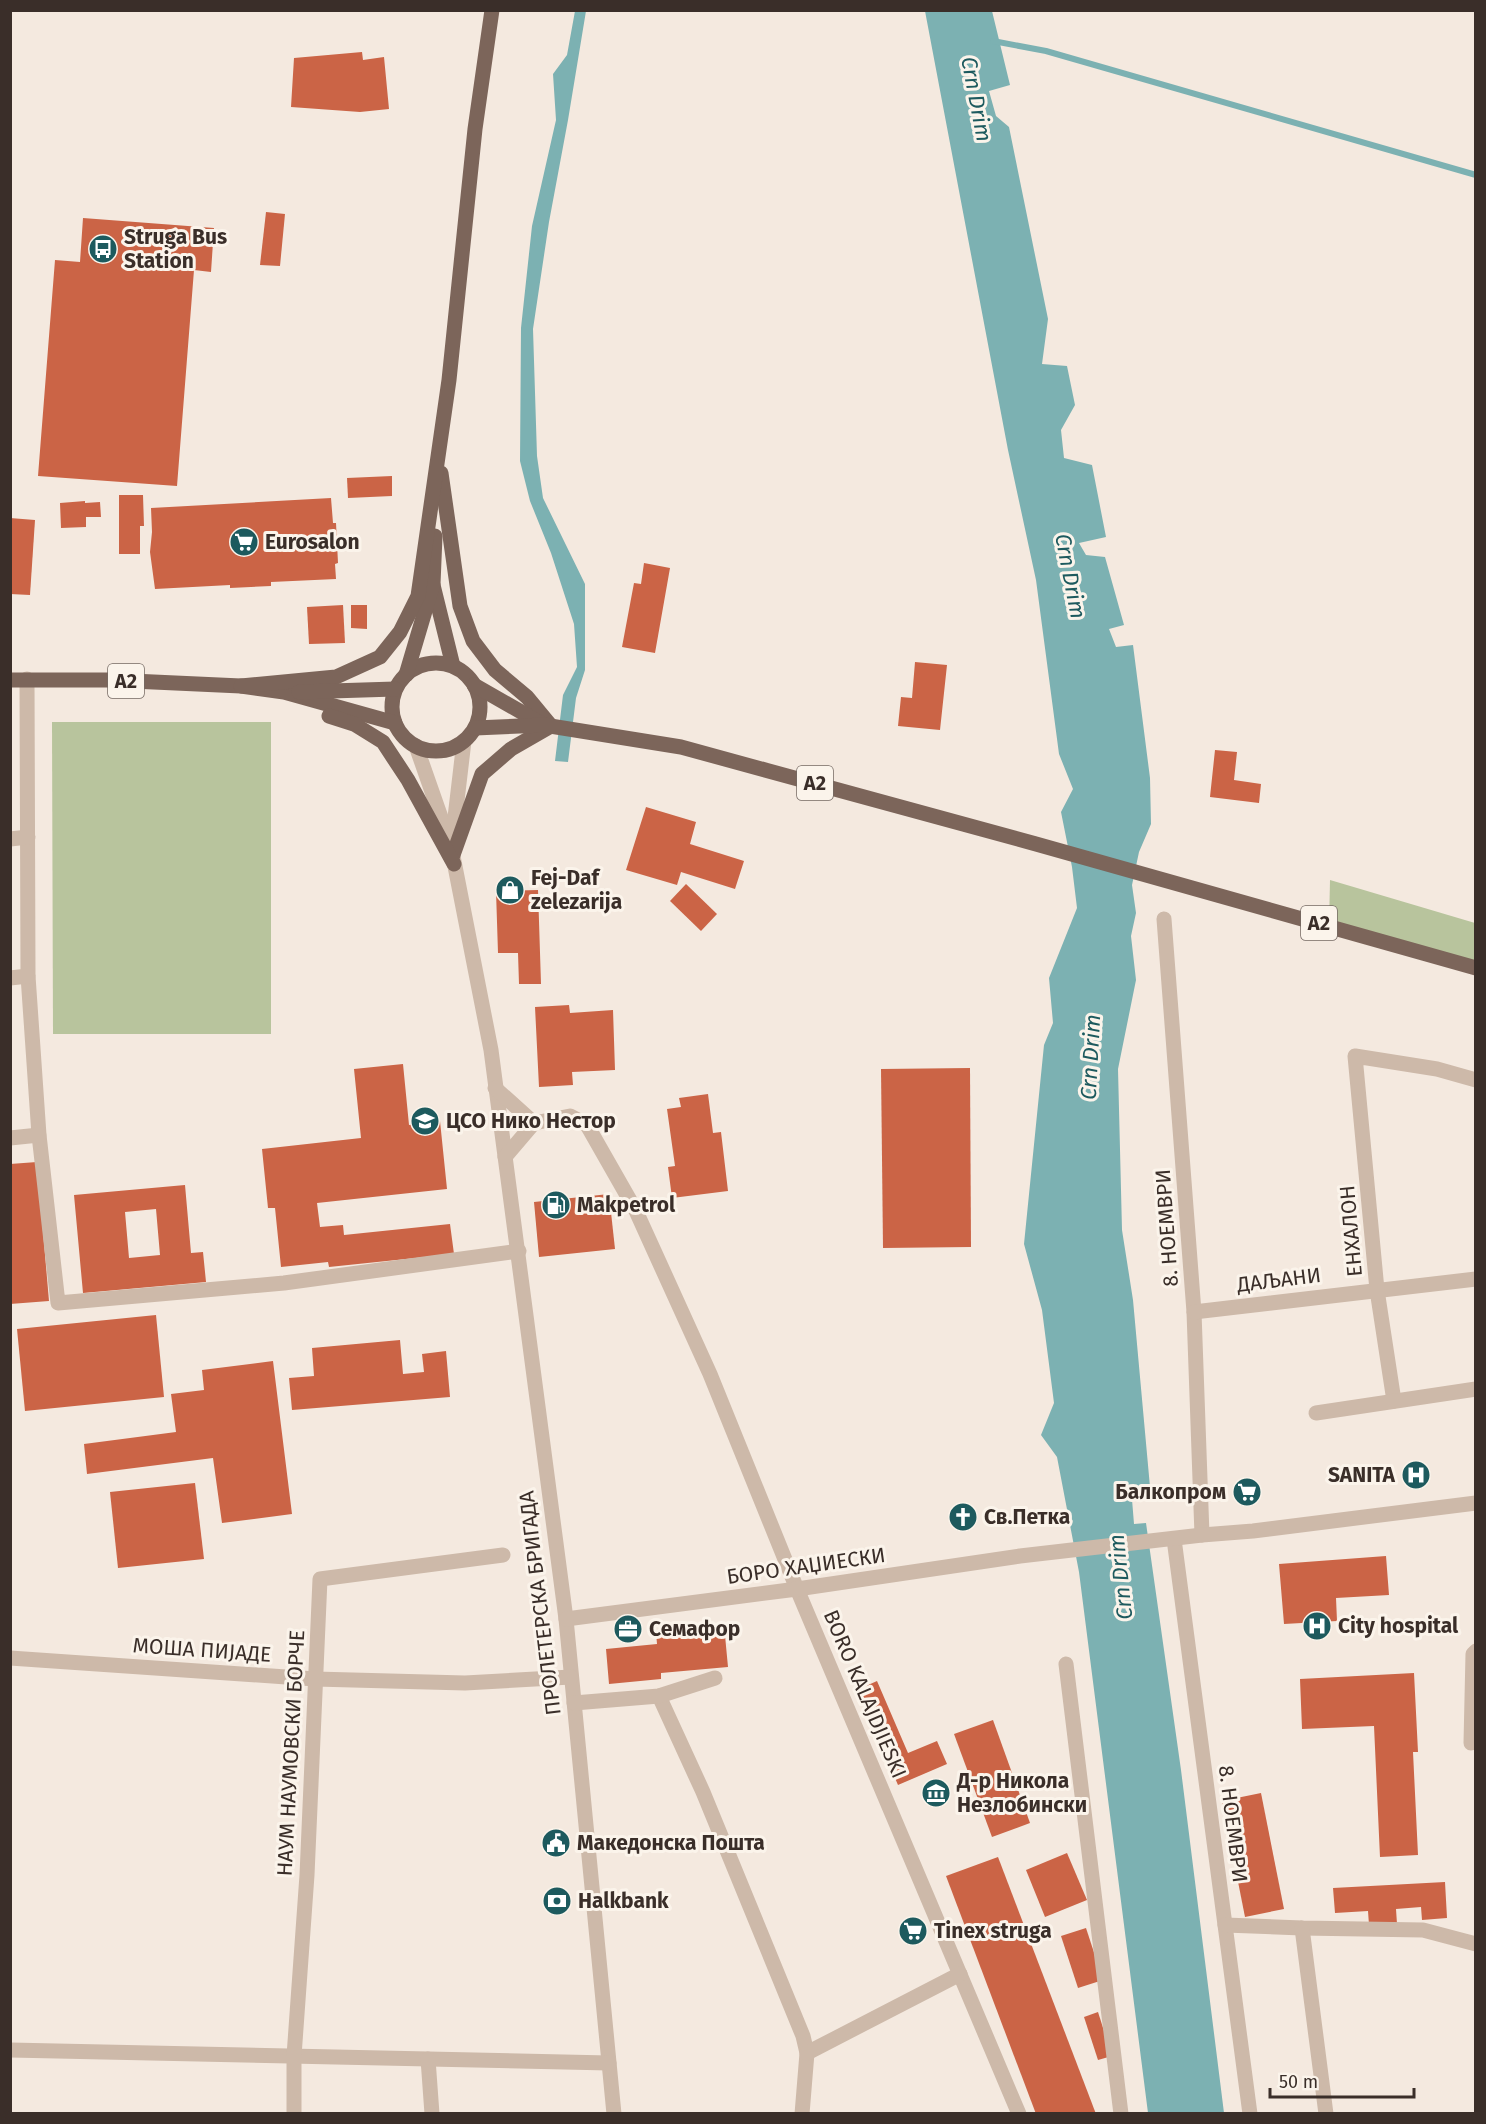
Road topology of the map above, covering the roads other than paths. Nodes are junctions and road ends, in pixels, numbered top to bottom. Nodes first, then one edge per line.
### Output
1 (492, 10) edge
2 (438, 458) junction
3 (433, 584) junction
4 (453, 666) junction
5 (406, 675) junction
6 (27, 679) junction
7 (10, 680) edge
8 (474, 685) junction
9 (241, 686) junction
10 (395, 689) junction
11 (284, 692) junction
12 (395, 723) junction
13 (550, 726) junction
14 (474, 728) junction
15 (464, 741) junction
16 (416, 746) junction
17 (28, 837) junction
18 (10, 839) edge
19 (453, 855) junction
20 (1164, 919) dead end
21 (1476, 968) edge
22 (28, 976) junction
23 (10, 978) edge
24 (1476, 1080) edge
25 (495, 1088) junction
26 (534, 1123) junction
27 (39, 1135) junction
28 (10, 1138) edge
29 (505, 1157) junction
30 (519, 1251) junction
31 (1476, 1279) edge
32 (1377, 1290) junction
33 (1194, 1312) junction
34 (1476, 1389) edge
35 (1394, 1401) junction
36 (1316, 1413) dead end
37 (1476, 1503) edge
38 (1203, 1535) junction
39 (1174, 1539) junction
40 (503, 1555) dead end
41 (798, 1589) junction
42 (566, 1619) junction
43 (1476, 1651) edge
44 (10, 1658) edge
45 (1066, 1664) dead end
46 (571, 1677) junction
47 (716, 1678) dead end
48 (315, 1679) junction
49 (659, 1696) junction
50 (573, 1704) junction
51 (1471, 1743) dead end
52 (1225, 1925) junction
53 (1302, 1928) junction
54 (1476, 1944) edge
55 (960, 1974) junction
56 (10, 2050) edge
57 (807, 2053) junction
58 (294, 2056) junction
59 (428, 2059) junction
60 (609, 2063) junction
61 (294, 2114) edge
62 (432, 2114) edge
63 (614, 2114) edge
64 (802, 2114) edge
65 (1019, 2114) edge
66 (1121, 2114) edge
67 (1250, 2114) edge
68 (1326, 2114) edge

1 - 2 main road
2 - 3 main road
2 - 9 main road
2 - 13 main road
3 - 4 main road
3 - 5 main road
4 - 5 main road
4 - 8 main road, A2
5 - 10 main road
6 - 7 main road, A2
6 - 9 main road, A2
6 - 17 street
8 - 13 main road, A2
8 - 14 main road
9 - 11 main road, A2
9 - 19 main road
10 - 11 main road, A2
10 - 12 main road
11 - 12 main road, A2
12 - 16 main road
13 - 14 main road, A2
13 - 19 main road
13 - 21 main road, A2
14 - 15 main road
15 - 16 main road
15 - 19 street
16 - 19 street
17 - 18 street
17 - 22 street
19 - 25 street, ПРОЛЕТЕРСКА БРИГАДА
20 - 33 street, 8. НОЕМВРИ
22 - 23 street
22 - 27 street
24 - 32 street, ЕНХАЛОН
25 - 26 street
25 - 29 street, ПРОЛЕТЕРСКА БРИГАДА
26 - 29 street
26 - 41 street, BORO KALAJDJIESKI
27 - 28 street
27 - 30 street
29 - 30 street, ПРОЛЕТЕРСКА БРИГАДА
30 - 42 street, ПРОЛЕТЕРСКА БРИГАДА
31 - 32 street, ДАЉАНИ
32 - 33 street, ДАЉАНИ
32 - 35 street, ЕНХАЛОН
33 - 38 street, 8. НОЕМВРИ
34 - 35 street
35 - 36 street
37 - 38 street, БОРО ХАЏИЕСКИ
38 - 39 street, БОРО ХАЏИЕСКИ
39 - 41 street, БОРО ХАЏИЕСКИ
39 - 52 street, 8. НОЕМВРИ
40 - 48 street, НАУМ НАУМОВСКИ БОРЧЕ
41 - 42 street, БОРО ХАЏИЕСКИ
41 - 55 street, BORO KALAJDJIESKI
42 - 46 street, ПРОЛЕТЕРСКА БРИГАДА
43 - 51 street
44 - 48 street, МОША ПИЈАДЕ
45 - 66 street
46 - 48 street, МОША ПИЈАДЕ
46 - 50 street, ПРОЛЕТЕРСКА БРИГАДА
47 - 49 street
48 - 58 street, НАУМ НАУМОВСКИ БОРЧЕ
49 - 50 street
49 - 57 street
50 - 60 street, ПРОЛЕТЕРСКА БРИГАДА
52 - 53 street
52 - 67 street, 8. НОЕМВРИ
53 - 54 street
53 - 68 street
55 - 57 street
55 - 65 street, BORO KALAJDJIESKI
56 - 58 street
57 - 64 street
58 - 59 street
58 - 61 street, НАУМ НАУМОВСКИ БОРЧЕ
59 - 60 street
59 - 62 street
60 - 63 street, ПРОЛЕТЕРСКА БРИГАДА

